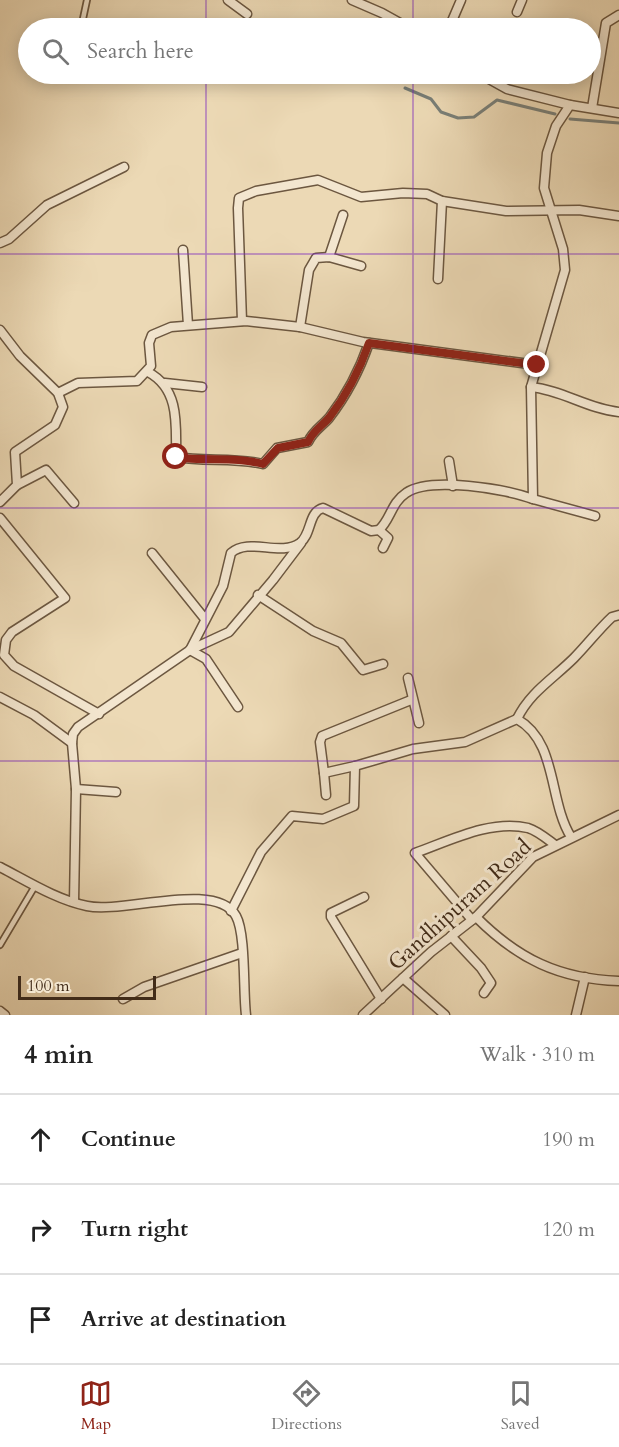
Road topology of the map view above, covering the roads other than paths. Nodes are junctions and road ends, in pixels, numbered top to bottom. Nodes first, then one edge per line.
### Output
1 (87, 0) edge
2 (228, 0) edge
3 (352, 0) edge
4 (461, 0) edge
5 (522, 0) edge
6 (517, 12) dead end
7 (247, 14) dead end
8 (619, 15) edge
9 (83, 18) edge
10 (391, 18) edge
11 (453, 18) edge
12 (601, 53) edge
13 (498, 84) edge
14 (596, 84) edge
15 (570, 105) junction
16 (592, 108) junction
17 (619, 113) edge
18 (124, 167) dead end
19 (442, 201) junction
20 (550, 210) junction
21 (343, 215) dead end
22 (619, 216) edge
23 (0, 243) edge
24 (183, 250) dead end
25 (329, 257) junction
26 (361, 266) dead end
27 (438, 279) dead end
28 (242, 321) junction
29 (188, 325) junction
30 (300, 327) junction
31 (0, 330) edge
32 (369, 343) junction
33 (537, 365) junction
34 (148, 372) junction
35 (165, 383) junction
36 (202, 387) dead end
37 (531, 387) junction
38 (58, 393) junction
39 (619, 412) edge
40 (449, 461) dead end
41 (17, 485) junction
42 (453, 486) junction
43 (533, 500) junction
44 (0, 502) edge
45 (74, 503) dead end
46 (595, 516) dead end
47 (0, 518) edge
48 (379, 530) junction
49 (301, 543) junction
50 (383, 548) dead end
51 (152, 553) dead end
52 (258, 595) junction
53 (619, 615) edge
54 (205, 619) junction
55 (190, 650) junction
56 (383, 664) dead end
57 (408, 678) dead end
58 (0, 697) edge
59 (411, 700) junction
60 (238, 707) dead end
61 (99, 714) junction
62 (517, 719) junction
63 (419, 723) dead end
64 (72, 743) junction
65 (355, 766) junction
66 (324, 773) junction
67 (76, 789) junction
68 (116, 792) dead end
69 (326, 795) dead end
70 (619, 815) edge
71 (572, 837) junction
72 (555, 845) junction
73 (0, 867) edge
74 (35, 886) junction
75 (364, 897) dead end
76 (74, 902) junction
77 (231, 911) junction
78 (474, 918) junction
79 (452, 936) junction
80 (0, 945) edge
81 (242, 953) junction
82 (585, 977) junction
83 (403, 978) junction
84 (619, 981) edge
85 (484, 993) dead end
86 (123, 999) dead end
87 (381, 999) junction
88 (0, 1011) edge
89 (5, 1015) edge
90 (246, 1015) edge
91 (363, 1015) edge
92 (445, 1015) edge
93 (576, 1015) edge

1 - 9 lane
2 - 7 street
3 - 10 street
4 - 11 street
5 - 6 street
8 - 12 street
13 - 15 street
14 - 16 street
15 - 16 street
15 - 20 street
16 - 17 street
18 - 23 street
19 - 20 street
19 - 27 street
19 - 28 street
20 - 22 street
20 - 33 street
21 - 25 street
24 - 29 street
25 - 26 street
25 - 30 street
28 - 29 street
28 - 30 street
29 - 34 street
30 - 32 street
31 - 38 street
32 - 33 street
32 - 35 street
33 - 37 street
34 - 35 street
34 - 38 street
35 - 36 street
37 - 39 street
37 - 43 street
38 - 41 street
40 - 42 street
41 - 44 street
41 - 45 street
42 - 43 street
42 - 48 street
43 - 46 street
47 - 61 street
48 - 49 street
48 - 50 street
49 - 52 street
49 - 54 street
51 - 54 street
52 - 55 street
52 - 56 street
53 - 62 street
54 - 55 street
55 - 60 street
55 - 61 street
57 - 59 street
58 - 64 street
59 - 63 street
59 - 66 street
61 - 64 street
62 - 65 street
62 - 71 street
64 - 67 street
65 - 66 street
65 - 77 street
66 - 69 street
67 - 68 street
67 - 76 street
70 - 71 street, Gandhipuram Road
71 - 72 street, Gandhipuram Road
72 - 78 street, Gandhipuram Road
72 - 78 street
73 - 74 street
74 - 76 street
74 - 80 lane
75 - 87 street
76 - 77 street
77 - 81 street
78 - 79 street, Gandhipuram Road
78 - 82 street
79 - 83 street, Gandhipuram Road
79 - 85 street
81 - 86 street
81 - 90 street
82 - 84 street
82 - 93 street
83 - 87 street, Gandhipuram Road
83 - 92 street
87 - 91 street, Gandhipuram Road
88 - 89 street

